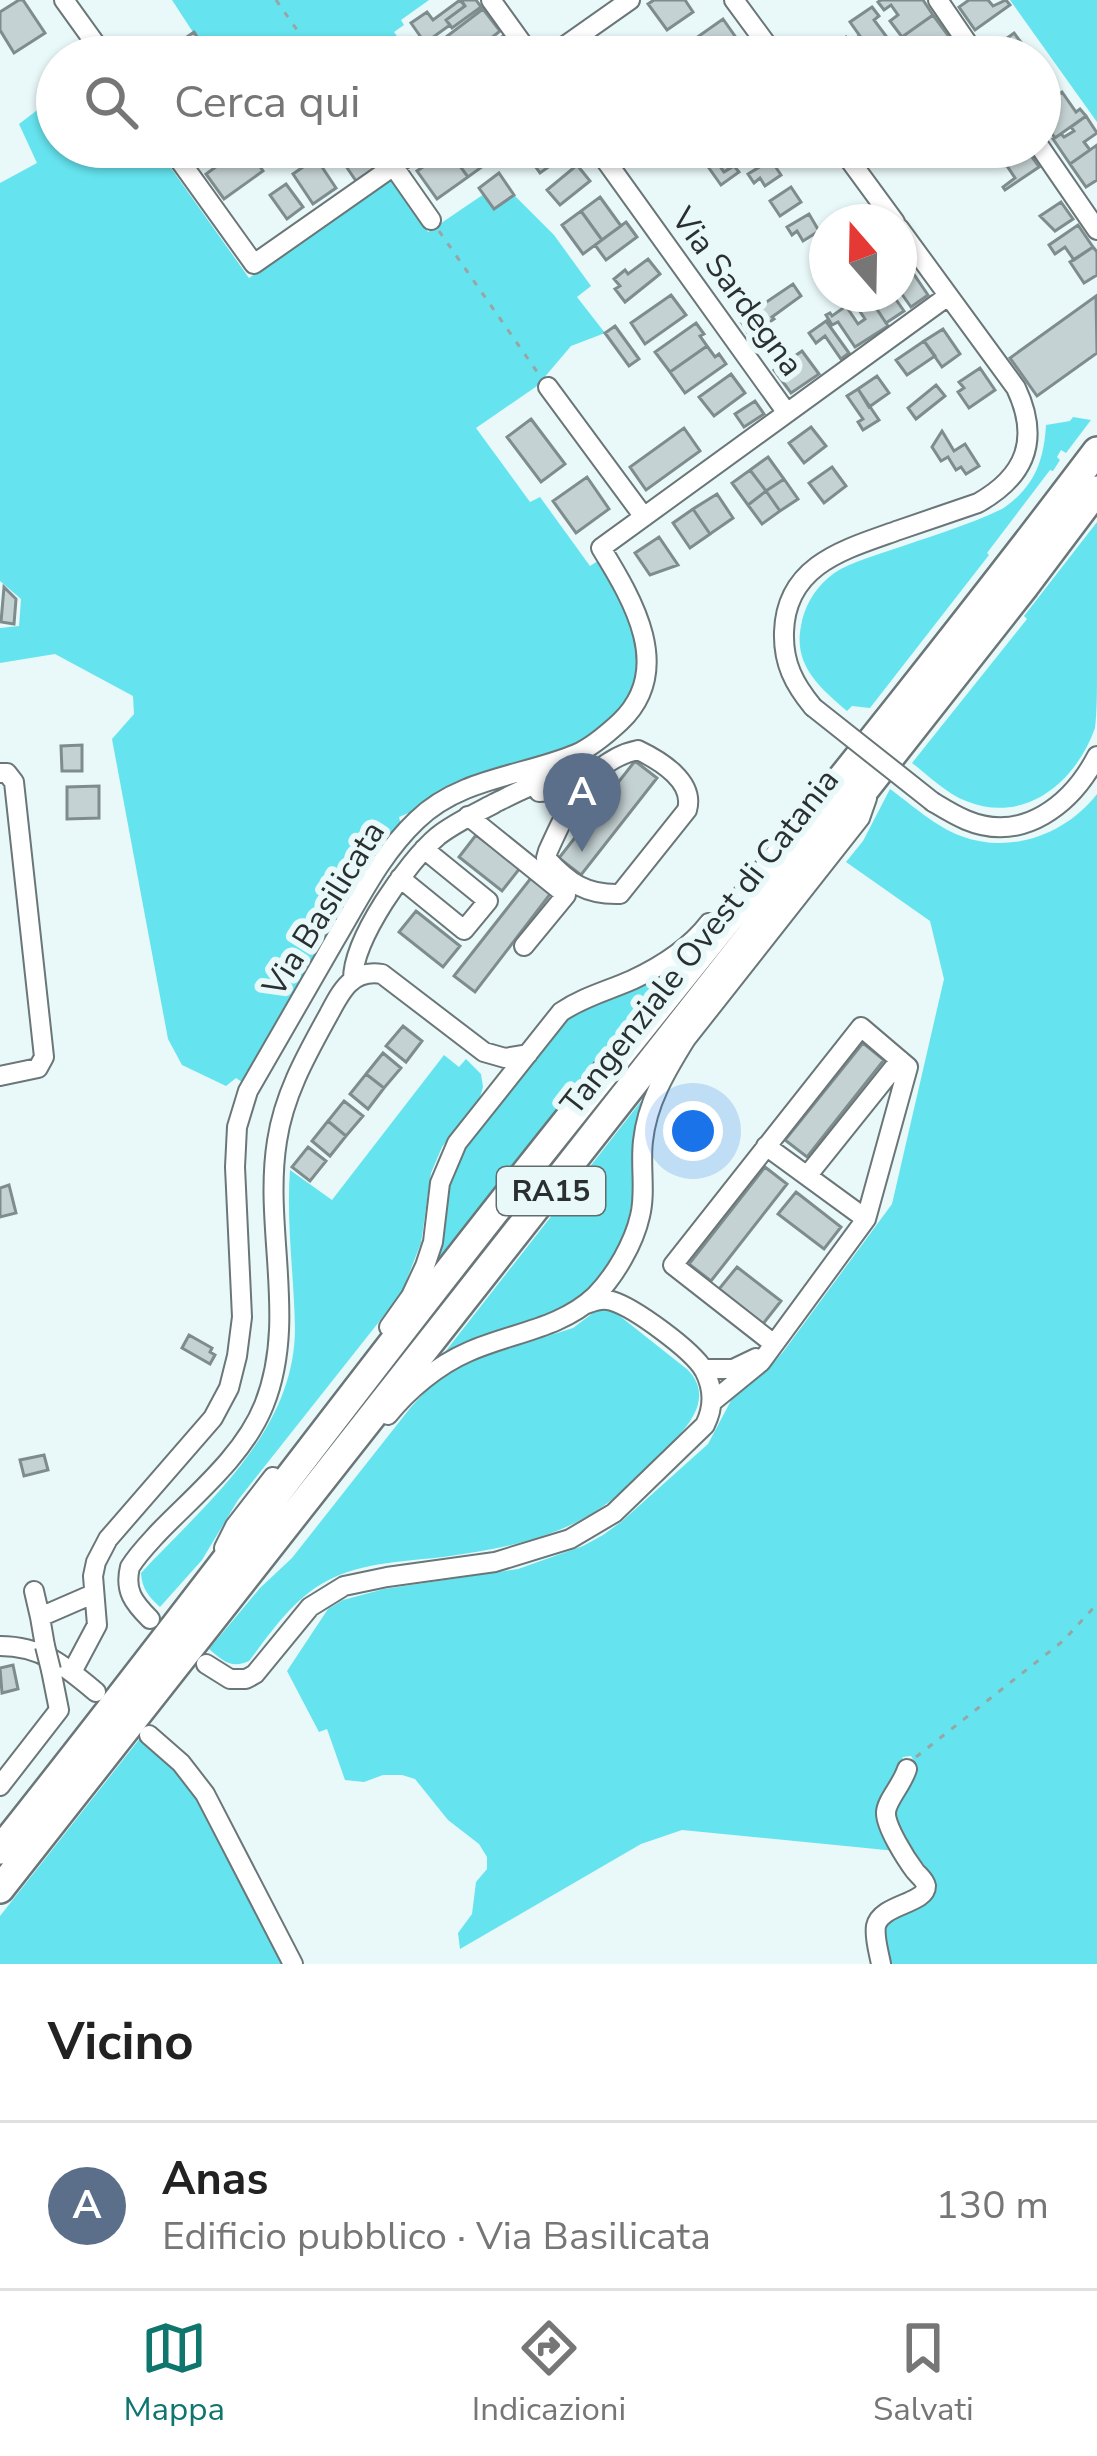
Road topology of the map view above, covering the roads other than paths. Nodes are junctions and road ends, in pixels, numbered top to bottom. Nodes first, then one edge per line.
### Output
1 (64, 0) edge
2 (491, 0) edge
3 (630, 0) edge
4 (734, 0) edge
5 (938, 0) edge
6 (90, 36) edge
7 (517, 36) edge
8 (578, 36) edge
9 (761, 36) edge
10 (963, 36) edge
11 (185, 168) edge
12 (390, 168) edge
13 (394, 168) edge
14 (611, 168) edge
15 (856, 168) edge
16 (1054, 168) edge
17 (882, 204) edge
18 (431, 220) road end
19 (1097, 230) edge
20 (917, 253) edge
21 (948, 296) junction
22 (548, 387) road end
23 (787, 413) junction
24 (1097, 452) edge
25 (1097, 490) edge
26 (644, 517) junction
27 (578, 753) junction
28 (1097, 756) edge
29 (0, 773) edge
30 (863, 773) junction
31 (589, 784) junction
32 (539, 792) junction
33 (497, 803) junction
34 (468, 816) junction
35 (562, 821) junction
36 (424, 849) junction
37 (396, 886) junction
38 (524, 946) dead end
39 (362, 976) junction
40 (466, 1040) junction
41 (528, 1054) junction
42 (899, 1060) junction
43 (0, 1076) edge
44 (493, 1097) junction
45 (766, 1146) junction
46 (807, 1176) junction
47 (866, 1219) junction
48 (622, 1258) junction
49 (584, 1305) junction
50 (657, 1329) junction
51 (774, 1344) junction
52 (703, 1369) junction
53 (712, 1402) junction
54 (34, 1592) dead end
55 (93, 1594) junction
56 (210, 1603) junction
57 (40, 1617) junction
58 (150, 1619) dead end
59 (0, 1646) edge
60 (206, 1664) dead end
61 (72, 1672) junction
62 (96, 1692) dead end
63 (148, 1735) dead end
64 (907, 1769) road end
65 (0, 1786) edge
66 (0, 1850) edge
67 (0, 1889) edge
68 (292, 1964) edge
69 (881, 1964) edge

1 - 6 street
2 - 7 street
3 - 8 street
4 - 9 street
5 - 10 street
11 - 12 street
13 - 18 street
14 - 23 street, Via Sardegna
15 - 17 street
16 - 19 street
20 - 21 street
21 - 23 street, Via Basilicata
21 - 28 street, bridge
22 - 26 street
23 - 26 street, Via Basilicata
24 - 30 highway, Tangenziale Ovest di Catania / RA15
25 - 30 highway, Tangenziale Ovest di Catania / RA15
26 - 27 street, Via Basilicata
27 - 31 street
27 - 55 street, Via Basilicata
29 - 43 street
30 - 41 street
30 - 48 street
30 - 56 highway, Tangenziale Ovest di Catania / RA15
31 - 32 street
31 - 33 street
31 - 35 street
31 - 35 street
32 - 33 street
32 - 35 street
33 - 34 street
34 - 36 street
34 - 38 street
36 - 37 street
36 - 37 street
37 - 39 street
39 - 40 street
39 - 58 street
40 - 41 street
40 - 44 street
41 - 44 street
42 - 45 street
42 - 46 street
42 - 47 street
44 - 56 street
45 - 46 street
45 - 51 street
46 - 47 street
47 - 51 street
48 - 49 street
48 - 50 street
49 - 50 street
49 - 56 street
50 - 52 street
51 - 52 street
51 - 53 street
52 - 53 street
53 - 60 street
54 - 57 street
55 - 57 street
55 - 61 street, Via Basilicata
56 - 66 highway, Tangenziale Ovest di Catania / RA15
56 - 67 highway, Tangenziale Ovest di Catania / RA15
57 - 65 street, bridge
59 - 61 street
61 - 62 street
63 - 68 street
64 - 69 street

